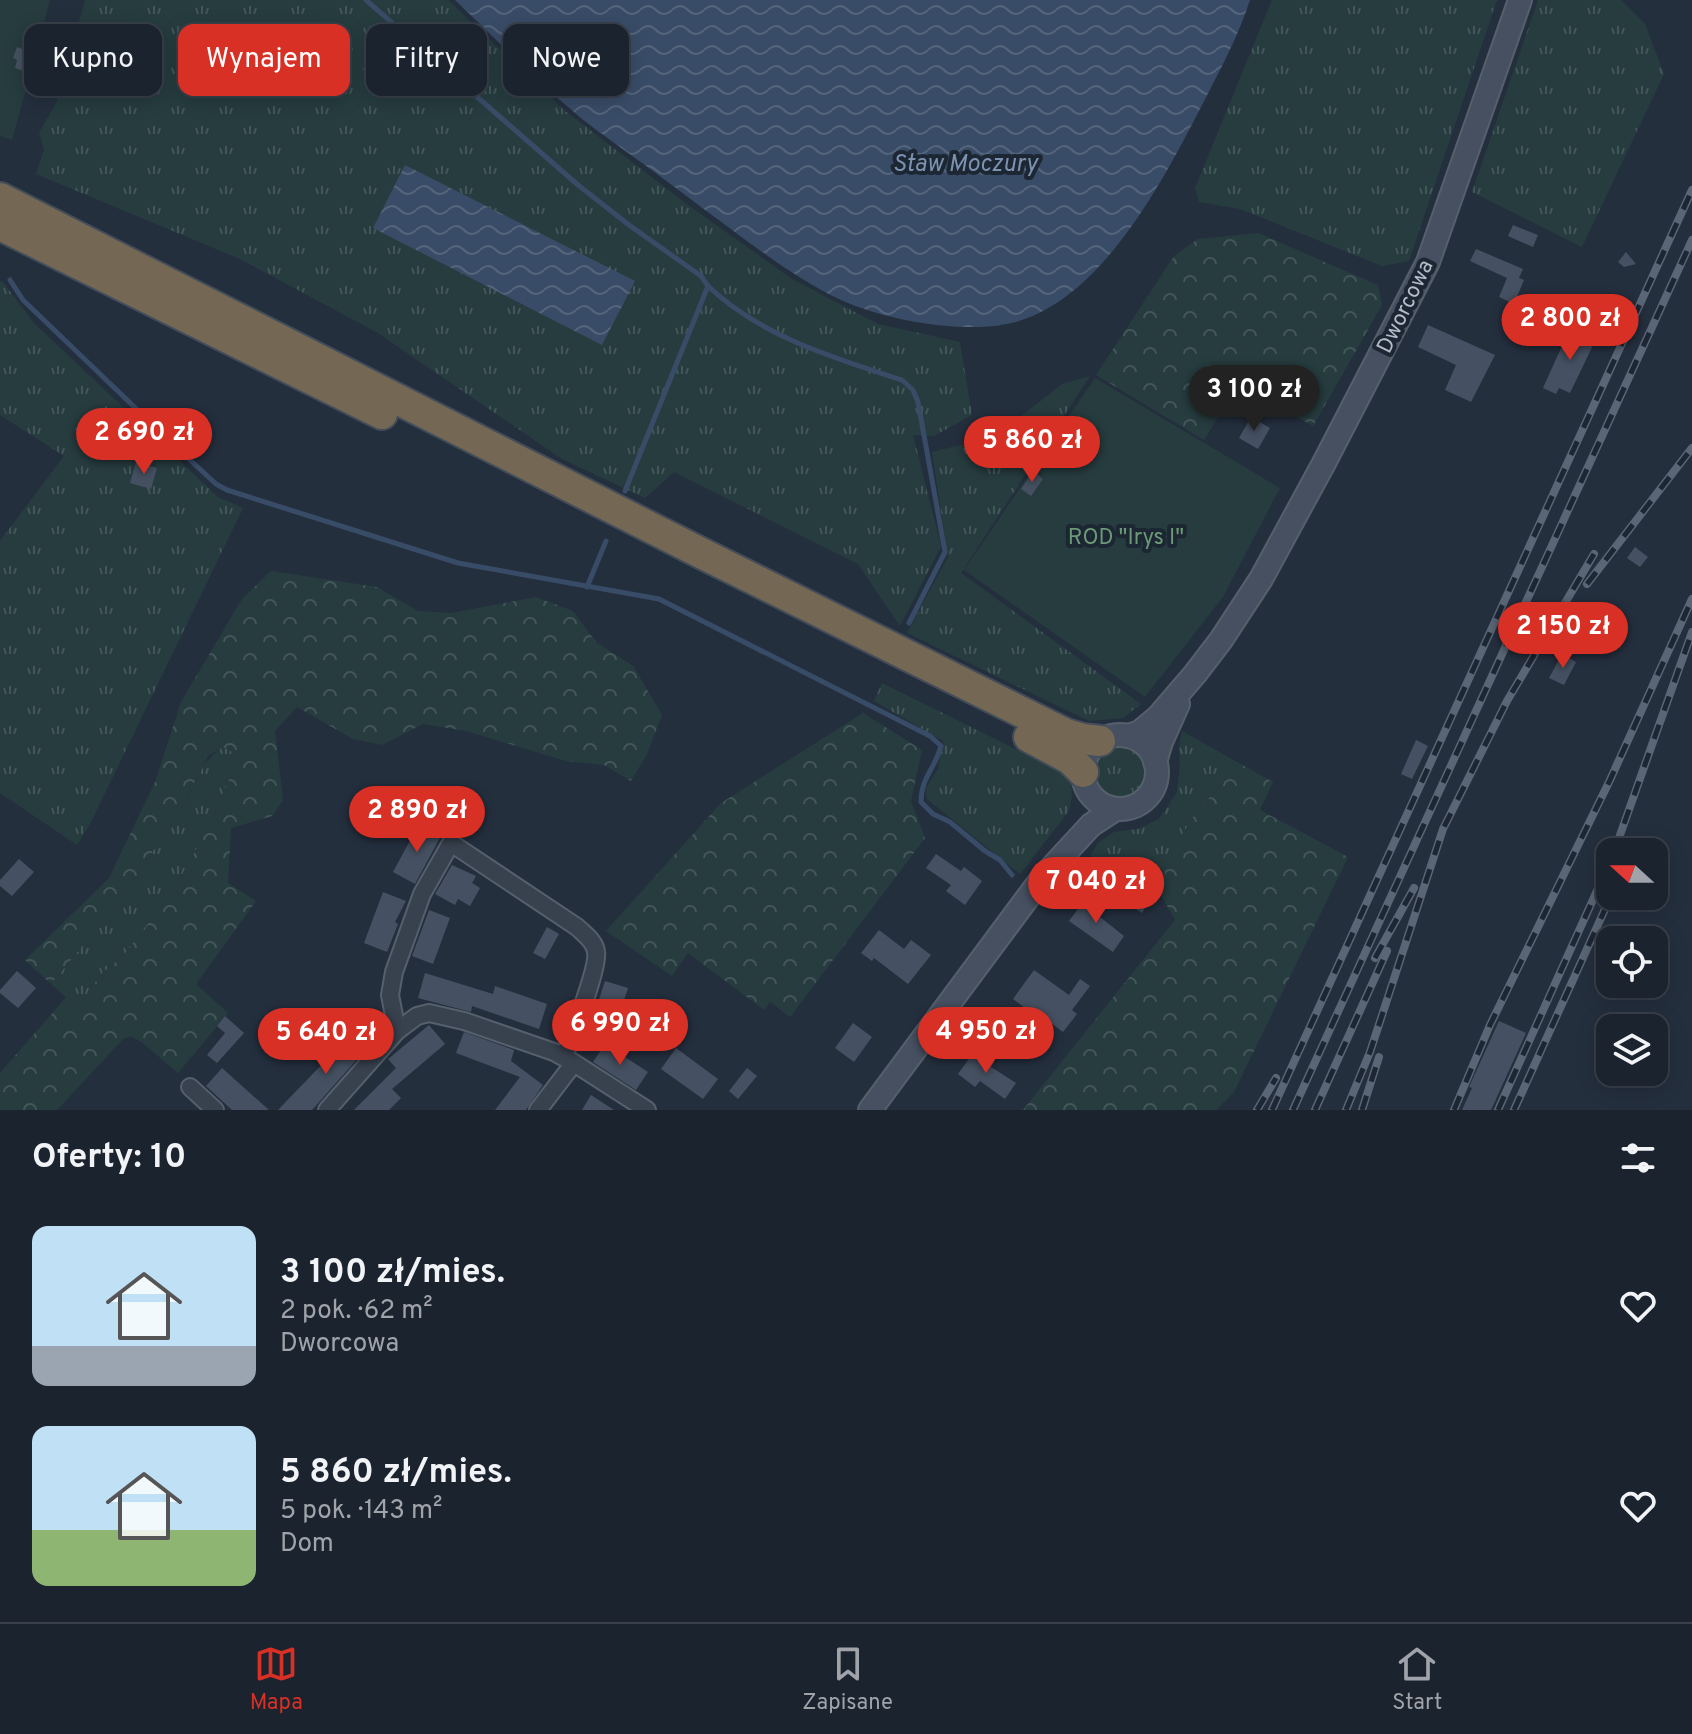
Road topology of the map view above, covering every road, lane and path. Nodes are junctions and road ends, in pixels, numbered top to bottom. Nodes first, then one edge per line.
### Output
1 (1520, 0) edge
2 (0, 198) edge
3 (0, 225) edge
4 (1195, 674) junction
5 (1114, 739) junction
6 (1155, 762) junction
7 (1086, 783) junction
8 (1114, 810) junction
9 (1043, 877) junction
10 (397, 1031) junction
11 (569, 1060) junction
12 (190, 1087) dead end
13 (215, 1110) edge
14 (327, 1110) edge
15 (538, 1110) edge
16 (647, 1110) edge
17 (870, 1110) edge

1 - 4 main road, Dworcowa
2 - 5 highway
3 - 7 highway
4 - 5 main road, Dworcowa
4 - 6 main road, Dworcowa
5 - 6 main road
5 - 7 main road
6 - 8 main road
7 - 8 main road
7 - 9 main road
8 - 9 main road
9 - 17 main road
10 - 11 street
10 - 11 street
10 - 14 street
11 - 15 street
11 - 16 street
12 - 13 street

